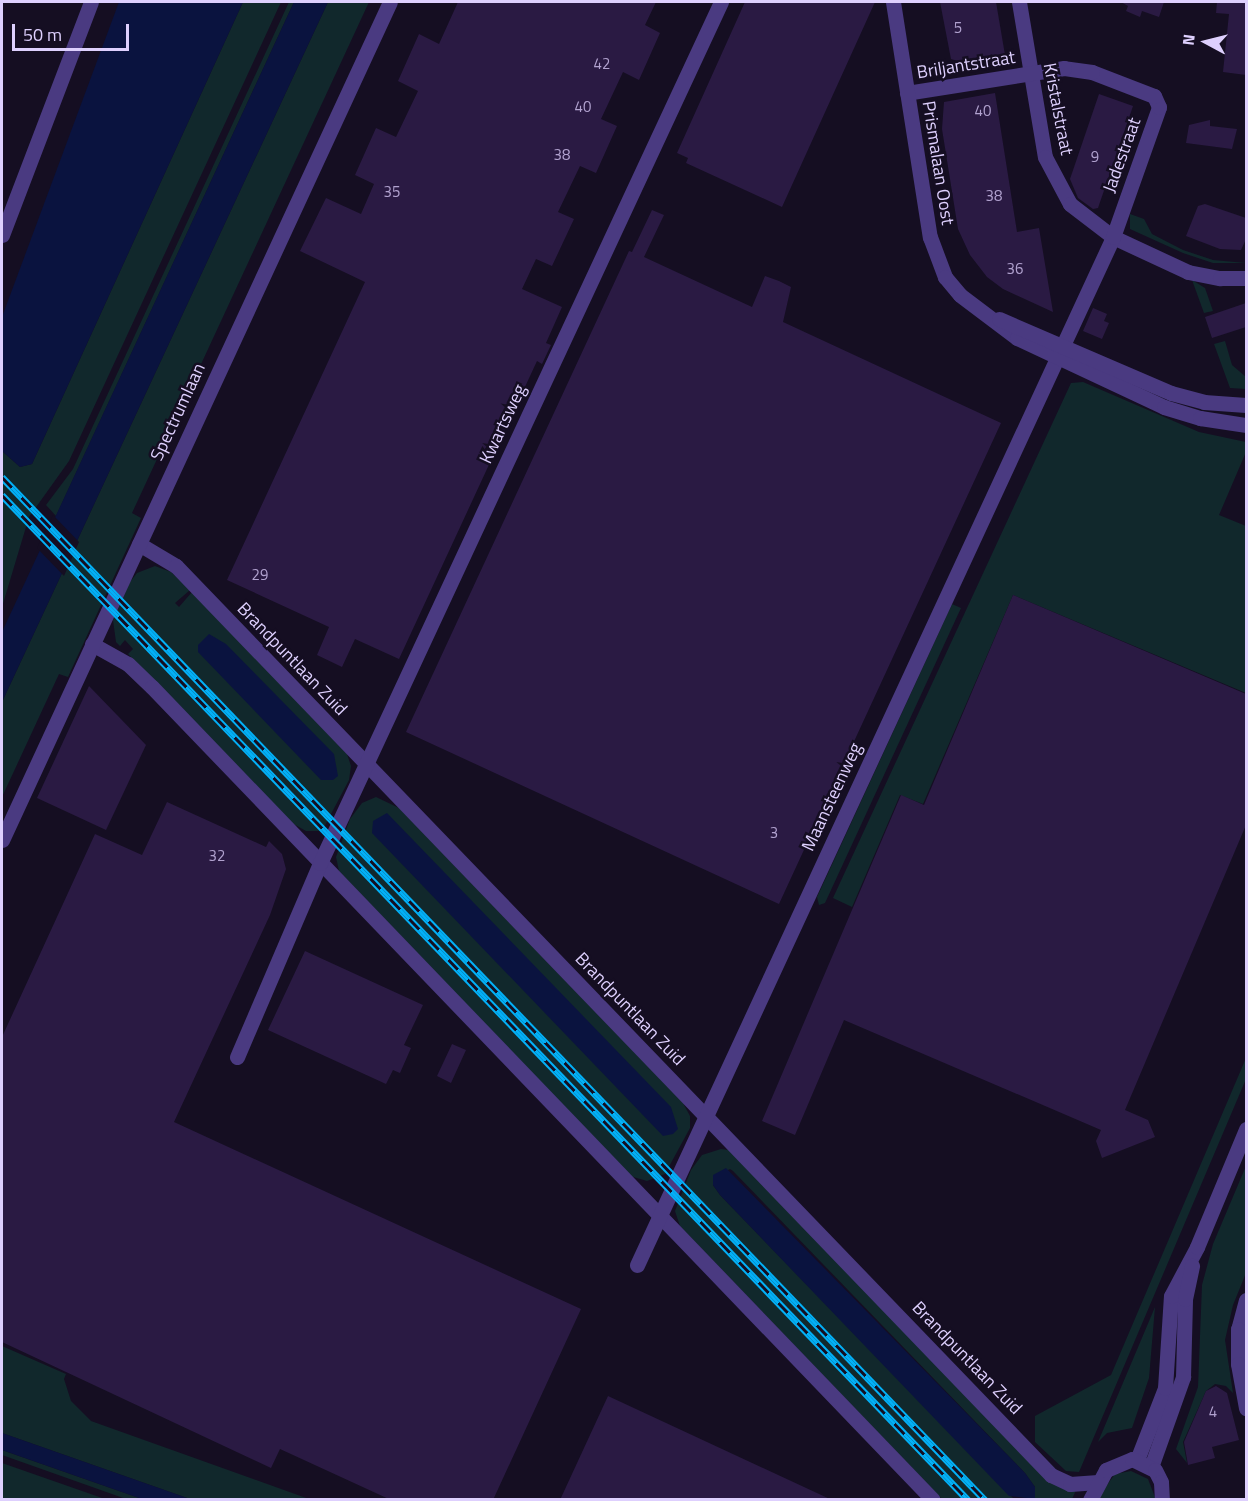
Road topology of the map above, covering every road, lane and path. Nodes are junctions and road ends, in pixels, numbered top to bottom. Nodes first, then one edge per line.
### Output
1 (91, 2) edge
2 (390, 2) edge
3 (721, 2) edge
4 (893, 2) edge
5 (1019, 2) edge
6 (1030, 75) junction
7 (908, 93) junction
8 (2, 235) edge
9 (1113, 237) junction
10 (1246, 278) edge
11 (1059, 351) junction
12 (1246, 405) edge
13 (1246, 424) edge
14 (139, 544) junction
15 (92, 644) junction
16 (366, 764) junction
17 (2, 840) edge
18 (320, 863) junction
19 (237, 1057) dead end
20 (706, 1116) junction
21 (1246, 1130) edge
22 (660, 1216) junction
23 (1197, 1247) junction
24 (637, 1265) dead end
25 (1246, 1300) edge
26 (1246, 1408) edge
27 (1137, 1460) junction
28 (1151, 1467) junction
29 (1098, 1482) junction
30 (933, 1500) edge
31 (1090, 1500) edge
32 (1162, 1500) edge

1 - 8 street
2 - 14 street, Spectrumlaan
3 - 16 street, Kwartsweg
4 - 7 street, Prismalaan Oost
5 - 6 street, Kristalstraat
6 - 7 street, Briljantstraat
6 - 9 street, Kristalstraat
6 - 9 street, Jadestraat
7 - 11 street, Prismalaan Oost
9 - 10 street, Kristalstraat
9 - 11 street, Jadestraat
11 - 12 street, Prismalaan Oost
11 - 13 street, Prismalaan Oost
11 - 20 street, Maansteenweg
14 - 15 street, Spectrumlaan
14 - 16 street, Brandpuntlaan Zuid
15 - 17 street, Spectrumlaan
15 - 18 street
16 - 18 street, Kwartsweg
16 - 20 street, Brandpuntlaan Zuid
18 - 19 street, Kwartsweg
18 - 22 street
20 - 22 street, Maansteenweg
20 - 29 street, Brandpuntlaan Zuid
21 - 23 street
22 - 24 street, Maansteenweg
22 - 30 street
23 - 27 street
23 - 28 street
25 - 26 street
27 - 28 street
27 - 29 street
28 - 32 street
29 - 31 street

